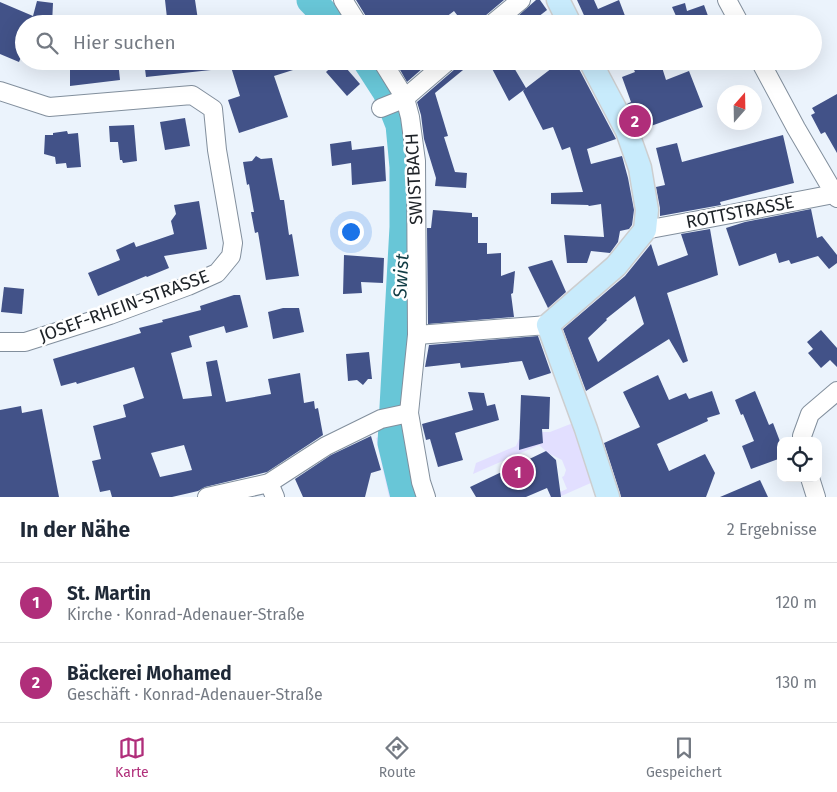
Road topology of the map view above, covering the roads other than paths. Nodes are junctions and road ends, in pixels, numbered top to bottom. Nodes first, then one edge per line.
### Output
1 (343, 0) edge
2 (520, 0) edge
3 (558, 0) edge
4 (727, 0) edge
5 (352, 15) edge
6 (502, 15) edge
7 (566, 15) edge
8 (735, 15) edge
9 (387, 70) edge
10 (437, 70) edge
11 (595, 70) edge
12 (765, 70) edge
13 (0, 91) edge
14 (403, 99) junction
15 (381, 108) dead end
16 (836, 196) edge
17 (645, 230) junction
18 (548, 326) junction
19 (417, 335) junction
20 (0, 342) edge
21 (837, 391) edge
22 (407, 414) junction
23 (802, 437) edge
24 (811, 482) edge
25 (272, 490) edge
26 (207, 497) edge
27 (426, 497) edge
28 (608, 497) edge
29 (816, 497) edge

1 - 5 street
2 - 6 street
3 - 7 main road
4 - 8 street
9 - 14 street, SWISTBACH
10 - 14 street
11 - 17 main road
12 - 16 street
13 - 20 street, JOSEF-RHEIN-STRASSE
14 - 15 street
14 - 19 street, SWISTBACH
16 - 17 street, ROTTSTRASSE
17 - 18 main road
18 - 19 street
18 - 28 main road
19 - 22 street, SWISTBACH
21 - 23 street
22 - 25 street
22 - 27 street, SWISTBACH
24 - 29 street
25 - 26 street

